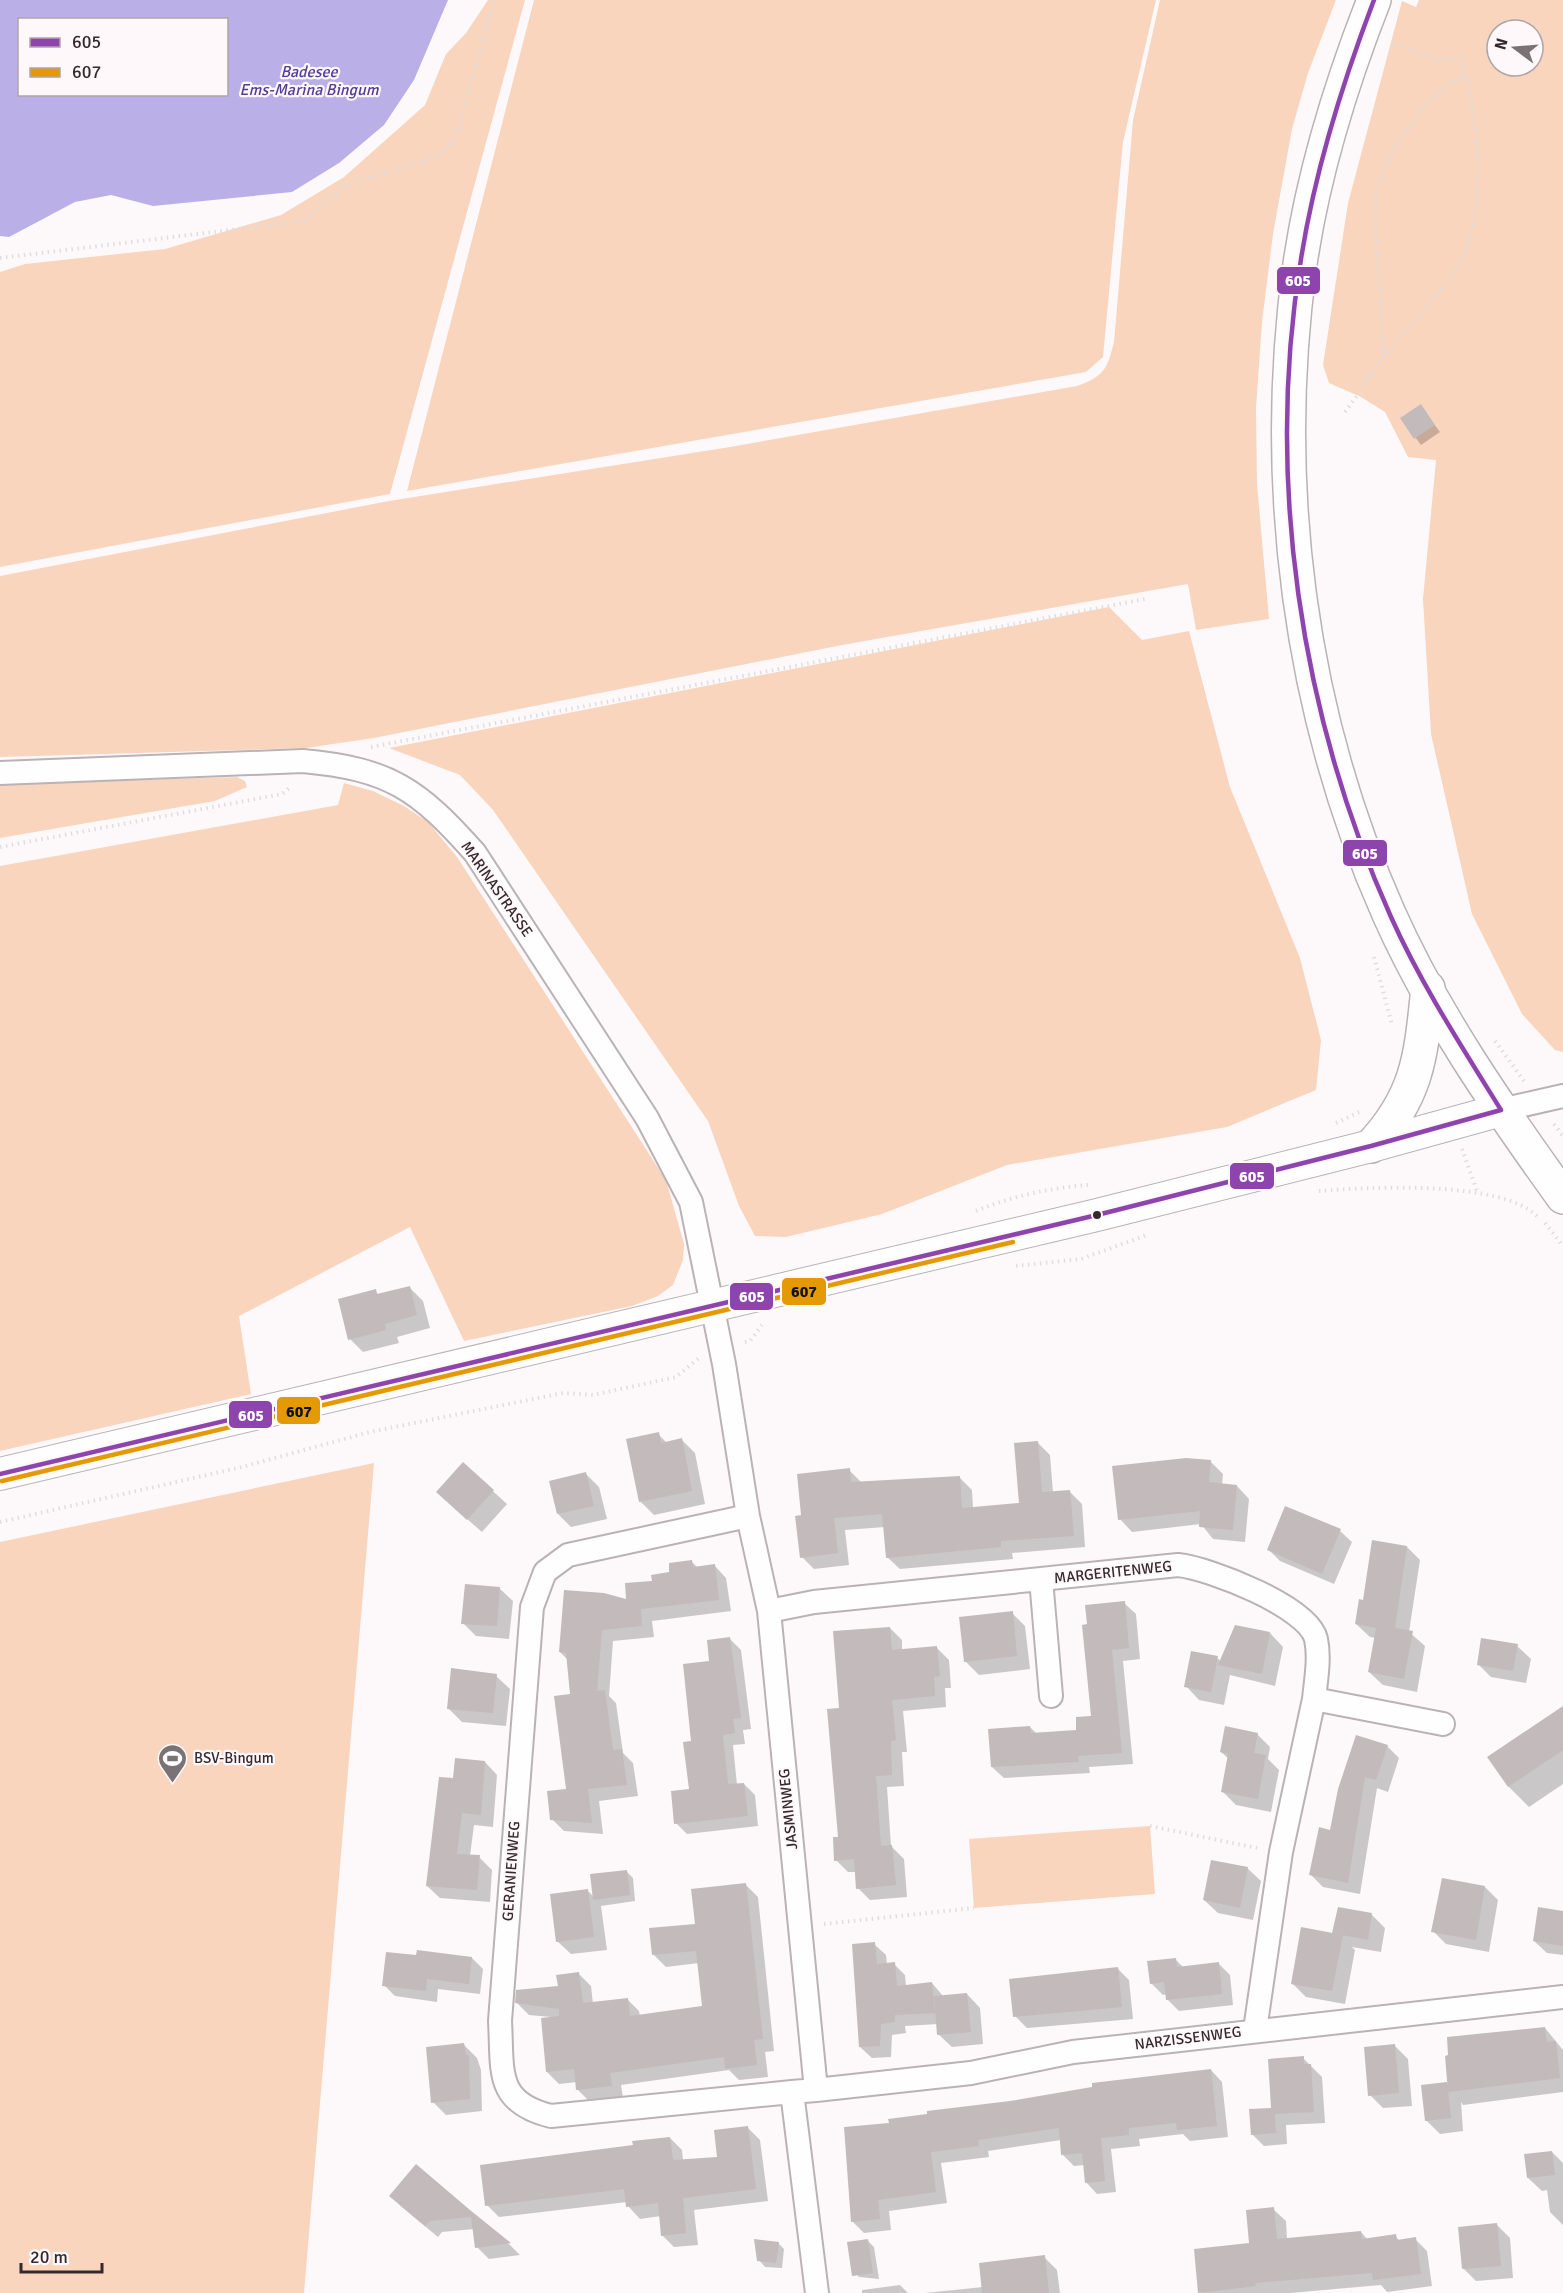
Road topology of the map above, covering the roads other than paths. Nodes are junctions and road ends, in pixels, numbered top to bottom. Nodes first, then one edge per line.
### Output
1 (1374, 0) edge
2 (0, 773) edge
3 (1428, 988) junction
4 (1563, 1096) edge
5 (1501, 1110) junction
6 (1371, 1146) junction
7 (1563, 1197) edge
8 (712, 1306) junction
9 (0, 1474) edge
10 (748, 1516) junction
11 (1041, 1579) junction
12 (769, 1611) junction
13 (1051, 1696) dead end
14 (1314, 1699) junction
15 (1443, 1724) dead end
16 (1563, 1997) edge
17 (1255, 2030) junction
18 (816, 2090) junction
19 (792, 2092) junction
20 (817, 2293) edge

1 - 3 main road
2 - 8 street, MARINASTRASSE
3 - 5 main road
3 - 6 main road
4 - 5 street
5 - 6 main road
5 - 7 main road
6 - 8 main road
8 - 9 main road
8 - 10 street, JASMINWEG
10 - 12 street, JASMINWEG
10 - 19 street, GERANIENWEG
11 - 12 street, MARGERITENWEG
11 - 13 street, MARGERITENWEG
11 - 14 street, MARGERITENWEG
12 - 18 street, JASMINWEG
14 - 15 street
14 - 17 street, MARGERITENWEG
16 - 17 street, NARZISSENWEG
17 - 18 street, NARZISSENWEG
18 - 19 street
19 - 20 street

